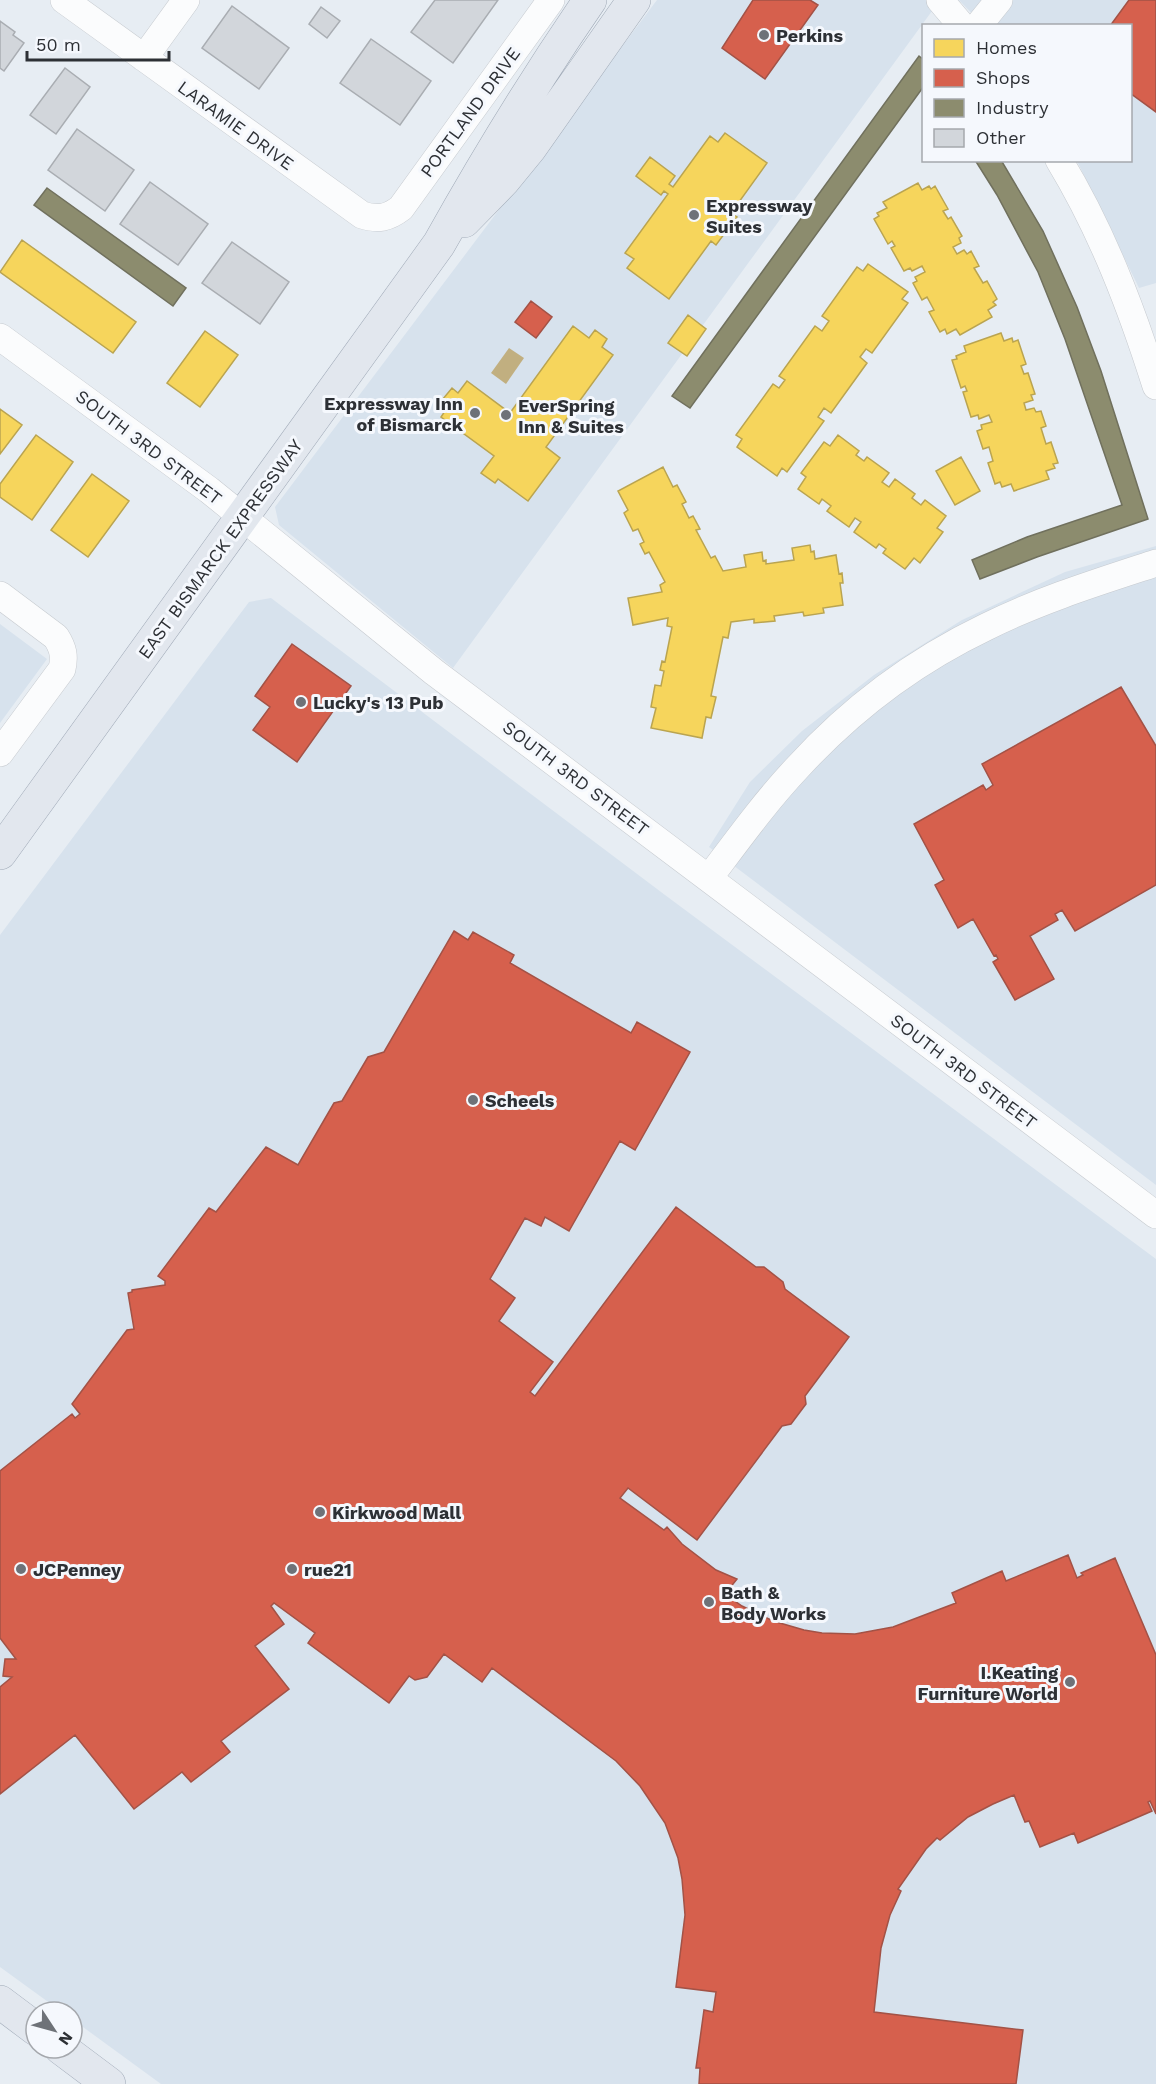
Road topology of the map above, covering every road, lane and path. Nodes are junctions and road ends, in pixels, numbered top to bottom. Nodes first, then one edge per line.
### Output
1 (64, 0) edge
2 (186, 0) edge
3 (551, 0) edge
4 (590, 0) edge
5 (634, 0) edge
6 (940, 0) edge
7 (999, 0) edge
8 (960, 24) edge
9 (980, 24) edge
10 (144, 58) junction
11 (1060, 162) edge
12 (383, 218) joint
13 (439, 244) junction
14 (0, 337) edge
15 (1156, 386) edge
16 (242, 519) junction
17 (1156, 563) edge
18 (0, 595) edge
19 (0, 753) edge
20 (0, 853) edge
21 (710, 879) junction
22 (1156, 1215) edge
23 (0, 2002) edge
24 (24, 2020) edge
25 (77, 2060) edge
26 (109, 2084) edge

1 - 10 street, LARAMIE DRIVE
2 - 10 street
3 - 12 street, PORTLAND DRIVE
4 - 13 main road, EAST BISMARCK EXPRESSWAY
5 - 13 main road, EAST BISMARCK EXPRESSWAY
6 - 8 street
7 - 9 street
10 - 12 street, LARAMIE DRIVE
11 - 15 street
13 - 16 main road, EAST BISMARCK EXPRESSWAY
14 - 16 street, SOUTH 3RD STREET
16 - 20 main road, EAST BISMARCK EXPRESSWAY
16 - 21 street, SOUTH 3RD STREET
17 - 21 street
18 - 19 street
21 - 22 street, SOUTH 3RD STREET
23 - 24 main road
25 - 26 main road

